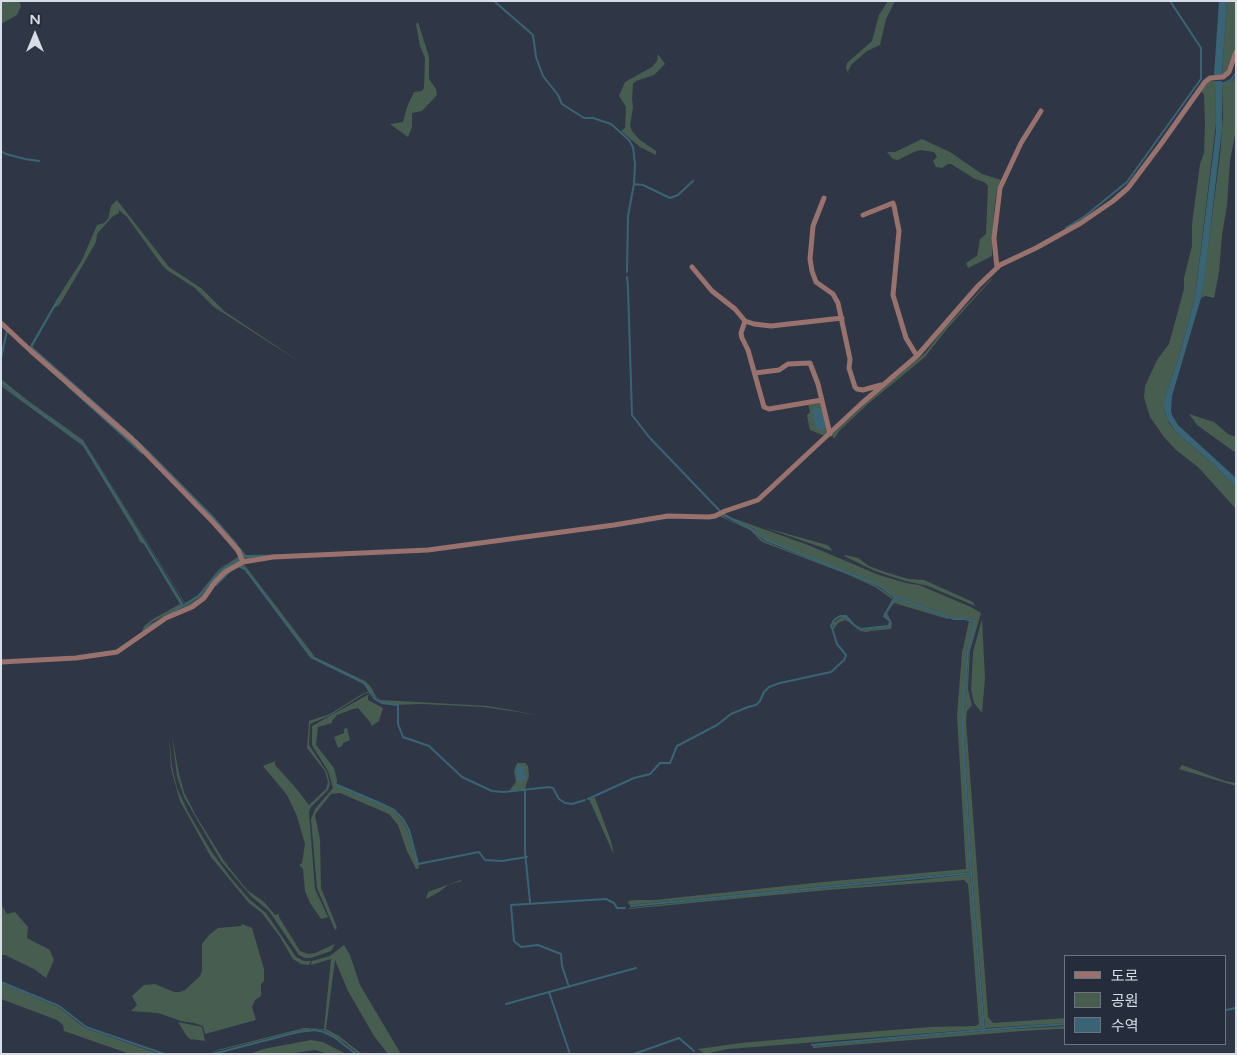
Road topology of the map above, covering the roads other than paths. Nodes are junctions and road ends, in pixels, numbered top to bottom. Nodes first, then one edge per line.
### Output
1 (1236, 52) edge
2 (1041, 111) dead end
3 (824, 198) dead end
4 (863, 214) dead end
5 (692, 267) dead end
6 (997, 268) junction
7 (842, 318) junction
8 (745, 321) junction
9 (1, 323) edge
10 (917, 356) junction
11 (755, 374) junction
12 (885, 384) junction
13 (822, 400) junction
14 (830, 434) junction
15 (243, 562) junction
16 (1, 662) edge

1 - 6 street
2 - 6 street
3 - 7 street
4 - 10 street
5 - 8 street
6 - 10 street
7 - 8 street
7 - 12 street
8 - 11 street
9 - 15 street
10 - 12 street
11 - 13 street
11 - 13 street
12 - 14 street
13 - 14 street
14 - 15 street
15 - 16 street

